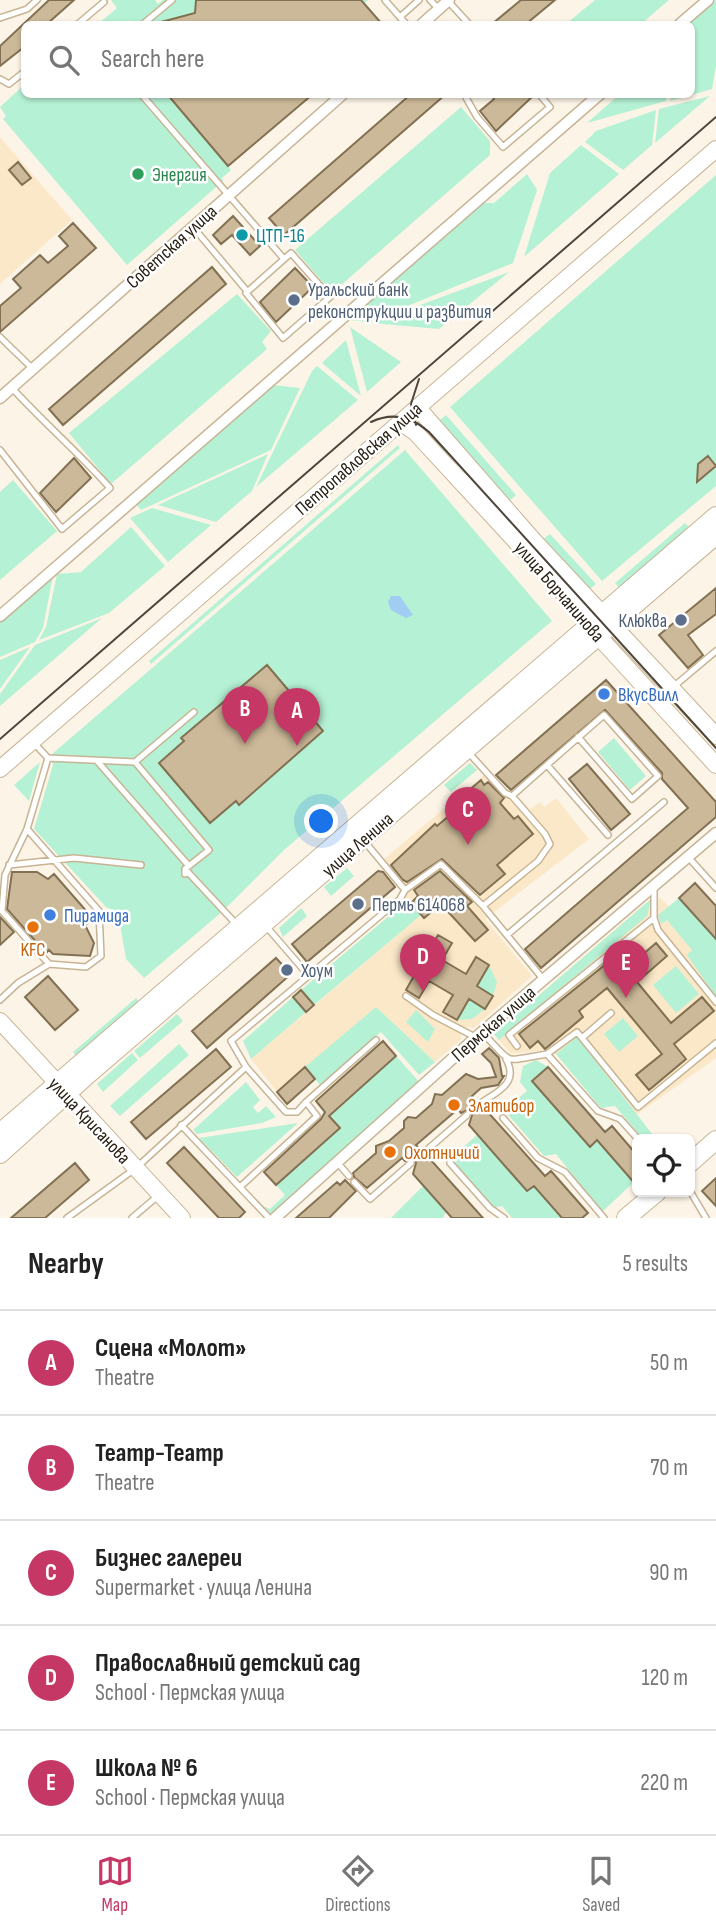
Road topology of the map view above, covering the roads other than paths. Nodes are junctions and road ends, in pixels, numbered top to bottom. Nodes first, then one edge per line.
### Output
1 (37, 0) edge
2 (172, 0) edge
3 (386, 0) edge
4 (419, 0) edge
5 (430, 0) edge
6 (708, 0) edge
7 (104, 2) edge
8 (445, 4) edge
9 (400, 17) junction
10 (0, 18) edge
11 (82, 21) edge
12 (148, 21) edge
13 (403, 21) edge
14 (425, 21) edge
15 (465, 21) edge
16 (684, 21) edge
17 (21, 74) edge
18 (0, 79) edge
19 (144, 98) edge
20 (339, 98) edge
21 (467, 98) edge
22 (542, 98) edge
23 (595, 98) edge
24 (716, 149) edge
25 (229, 196) junction
26 (193, 227) junction
27 (284, 260) junction
28 (247, 292) junction
29 (0, 337) edge
30 (33, 369) junction
31 (12, 388) junction
32 (0, 398) edge
33 (417, 407) junction
34 (400, 422) junction
35 (0, 450) edge
36 (716, 516) edge
37 (716, 535) edge
38 (0, 616) edge
39 (601, 624) junction
40 (716, 651) edge
41 (672, 688) junction
42 (657, 701) junction
43 (194, 712) dead end
44 (716, 736) edge
45 (578, 737) junction
46 (32, 741) junction
47 (466, 750) junction
48 (48, 758) junction
49 (98, 762) junction
50 (135, 762) junction
51 (547, 765) junction
52 (716, 765) edge
53 (0, 769) edge
54 (512, 796) junction
55 (664, 802) dead end
56 (27, 829) junction
57 (608, 835) dead end
58 (715, 837) edge
59 (363, 839) junction
60 (689, 858) junction
61 (55, 861) junction
62 (9, 865) junction
63 (141, 865) dead end
64 (187, 870) junction
65 (654, 887) junction
66 (716, 888) edge
67 (405, 890) junction
68 (482, 906) junction
69 (654, 918) junction
70 (264, 923) junction
71 (239, 927) junction
72 (507, 934) junction
73 (49, 964) junction
74 (310, 976) junction
75 (543, 979) junction
76 (405, 996) dead end
77 (0, 1000) edge
78 (716, 1002) edge
79 (611, 1013) dead end
80 (0, 1021) edge
81 (479, 1035) junction
82 (582, 1038) junction
83 (376, 1040) dead end
84 (716, 1043) edge
85 (517, 1046) dead end
86 (547, 1054) junction
87 (506, 1059) junction
88 (246, 1068) junction
89 (60, 1089) junction
90 (306, 1102) junction
91 (476, 1107) dead end
92 (467, 1115) dead end
93 (503, 1118) dead end
94 (181, 1125) junction
95 (0, 1133) edge
96 (634, 1134) edge
97 (716, 1140) edge
98 (0, 1153) edge
99 (420, 1156) dead end
100 (695, 1159) edge
101 (336, 1161) junction
102 (411, 1163) dead end
103 (450, 1163) dead end
104 (136, 1168) junction
105 (240, 1187) junction
106 (160, 1194) junction
107 (652, 1197) edge
108 (694, 1197) edge
109 (634, 1216) edge
110 (67, 1218) edge
111 (132, 1218) edge
112 (183, 1218) edge
113 (269, 1218) edge
114 (275, 1218) edge
115 (504, 1218) edge
116 (604, 1218) edge
117 (706, 1218) edge

1 - 10 lane
2 - 12 lane
3 - 9 lane
4 - 9 lane
5 - 8 lane
6 - 16 street
7 - 11 lane
8 - 14 street
8 - 15 lane
9 - 13 lane
17 - 18 lane
19 - 25 lane
20 - 25 street, Советская улица
21 - 22 lane
23 - 38 street
24 - 33 main road, Петропавловская улица
25 - 26 street, Советская улица
25 - 27 lane
26 - 28 lane
26 - 30 street, Советская улица
27 - 28 lane
27 - 28 lane
29 - 30 lane
30 - 31 street, Советская улица
31 - 32 street, Советская улица
31 - 35 lane
33 - 34 main road, Петропавловская улица
33 - 39 main road, улица Борчанинова
34 - 39 main road, улица Борчанинова
34 - 46 main road, Петропавловская улица
36 - 39 main road, улица Ленина
37 - 39 main road, улица Ленина
39 - 41 main road, улица Борчанинова
39 - 42 main road, улица Борчанинова
39 - 47 main road, улица Ленина
39 - 71 main road, улица Ленина
40 - 41 lane
41 - 42 lane
41 - 44 main road, улица Борчанинова
42 - 52 main road, улица Борчанинова
43 - 50 lane
45 - 45 lane
45 - 51 lane
46 - 48 lane
46 - 53 main road, Петропавловская улица
47 - 54 lane
47 - 59 main road, улица Ленина
48 - 49 lane
48 - 56 lane
49 - 50 lane
49 - 64 lane
50 - 64 lane
51 - 54 lane
51 - 57 lane
54 - 68 lane
55 - 72 lane
56 - 61 lane
56 - 62 lane
58 - 60 street, Пермская улица
59 - 67 lane
59 - 70 main road, улица Ленина
60 - 65 street, Пермская улица
60 - 66 lane
61 - 62 lane
61 - 63 lane
61 - 73 lane
62 - 73 lane
64 - 71 lane
65 - 69 lane
65 - 75 street, Пермская улица
67 - 68 lane
67 - 74 lane
68 - 72 lane
69 - 78 lane
69 - 85 lane
70 - 74 lane
70 - 89 main road, улица Ленина
71 - 89 main road, улица Ленина
72 - 75 lane
73 - 77 lane
74 - 88 lane
75 - 81 street, Пермская улица
76 - 81 lane
79 - 82 lane
80 - 89 main road, улица Крисанова
81 - 87 lane
81 - 101 street, Пермская улица
82 - 84 lane
82 - 86 lane
83 - 90 lane
86 - 87 lane
86 - 96 lane
87 - 91 lane
88 - 90 lane
88 - 94 lane
89 - 95 main road, улица Ленина
89 - 98 main road, улица Ленина
89 - 104 main road, улица Крисанова
90 - 105 lane
92 - 99 lane
93 - 116 lane
94 - 104 lane
94 - 105 lane
97 - 100 main road
101 - 102 lane
101 - 114 street, Пермская улица
103 - 115 lane
104 - 106 main road, улица Крисанова
104 - 110 lane
105 - 113 lane
106 - 111 lane
106 - 112 main road, улица Крисанова
107 - 109 main road
108 - 117 lane

